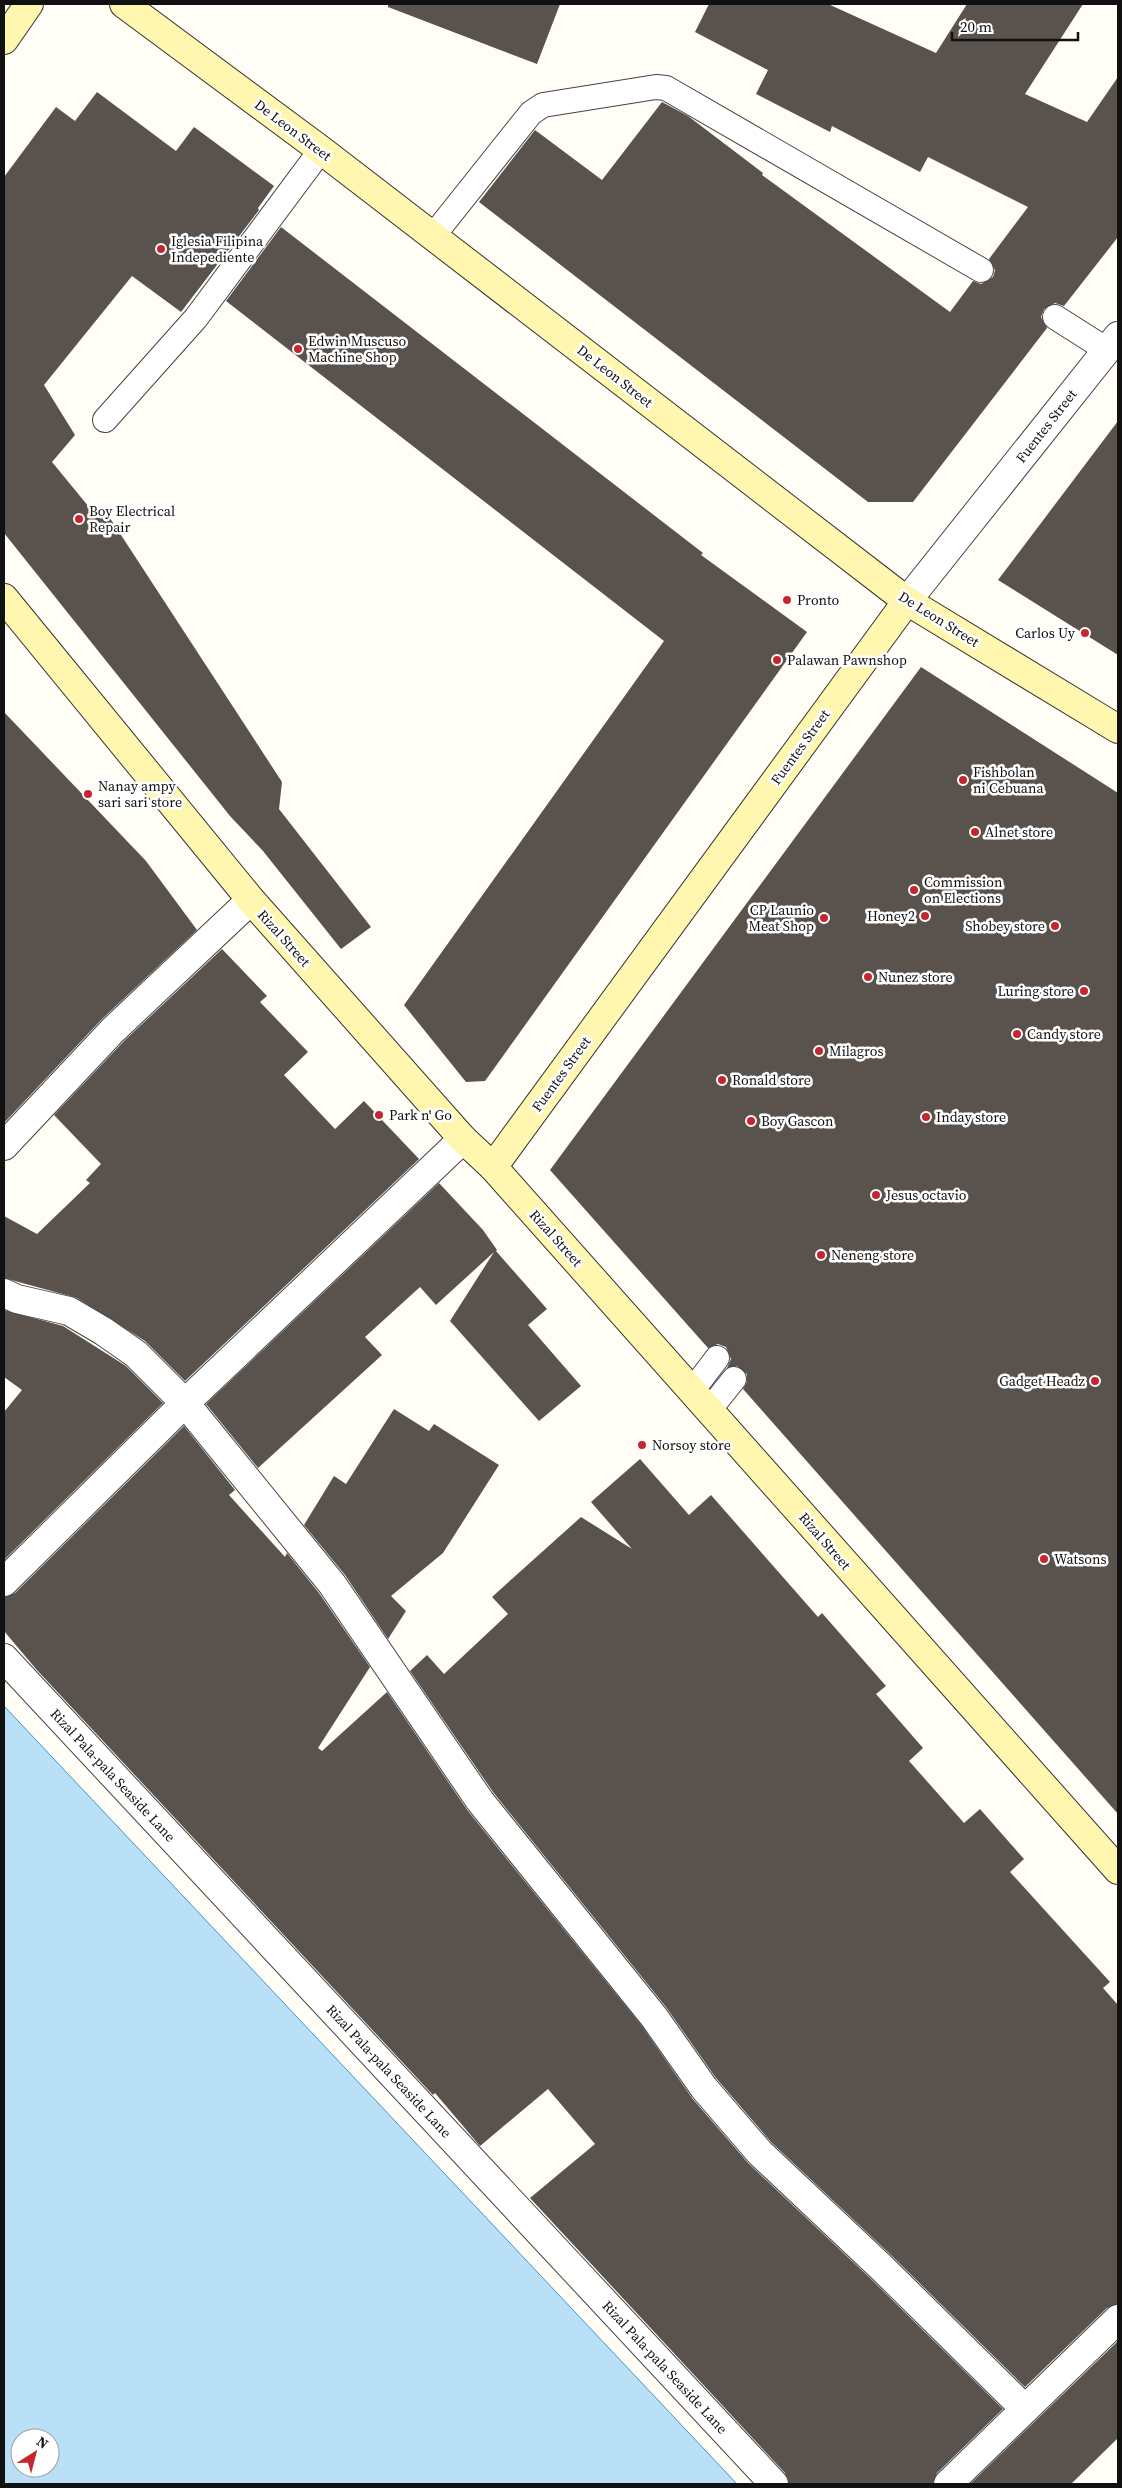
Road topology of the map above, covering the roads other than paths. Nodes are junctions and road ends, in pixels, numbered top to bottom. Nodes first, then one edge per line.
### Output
1 (29, 4) edge
2 (124, 4) edge
3 (4, 40) edge
4 (321, 150) junction
5 (433, 236) junction
6 (982, 270) dead end
7 (1055, 317) dead end
8 (1113, 343) edge
9 (105, 420) dead end
10 (4, 598) edge
11 (907, 601) junction
12 (1118, 729) edge
13 (251, 900) junction
14 (463, 1138) junction
15 (4, 1146) edge
16 (493, 1167) junction
17 (4, 1293) edge
18 (717, 1358) dead end
19 (734, 1379) dead end
20 (701, 1400) junction
21 (185, 1403) junction
22 (4, 1582) edge
23 (4, 1658) edge
24 (1118, 1870) edge
25 (1118, 2319) edge
26 (1025, 2409) junction
27 (774, 2484) edge
28 (948, 2484) edge

1 - 3 street
2 - 4 street, De Leon Street
4 - 5 street, De Leon Street
4 - 9 lane
5 - 6 lane
5 - 11 street, De Leon Street
7 - 8 lane
8 - 11 street, Fuentes Street
10 - 13 street, Rizal Street
11 - 12 street, De Leon Street
11 - 16 street, Fuentes Street
13 - 14 street, Rizal Street
13 - 15 street
14 - 16 street, Rizal Street
14 - 21 street
16 - 20 street, Rizal Street
17 - 21 street
18 - 20 lane
19 - 20 lane
20 - 24 street, Rizal Street
21 - 22 street
21 - 26 street
23 - 27 street, Rizal Pala-pala Seaside Lane
25 - 26 street
26 - 28 street

